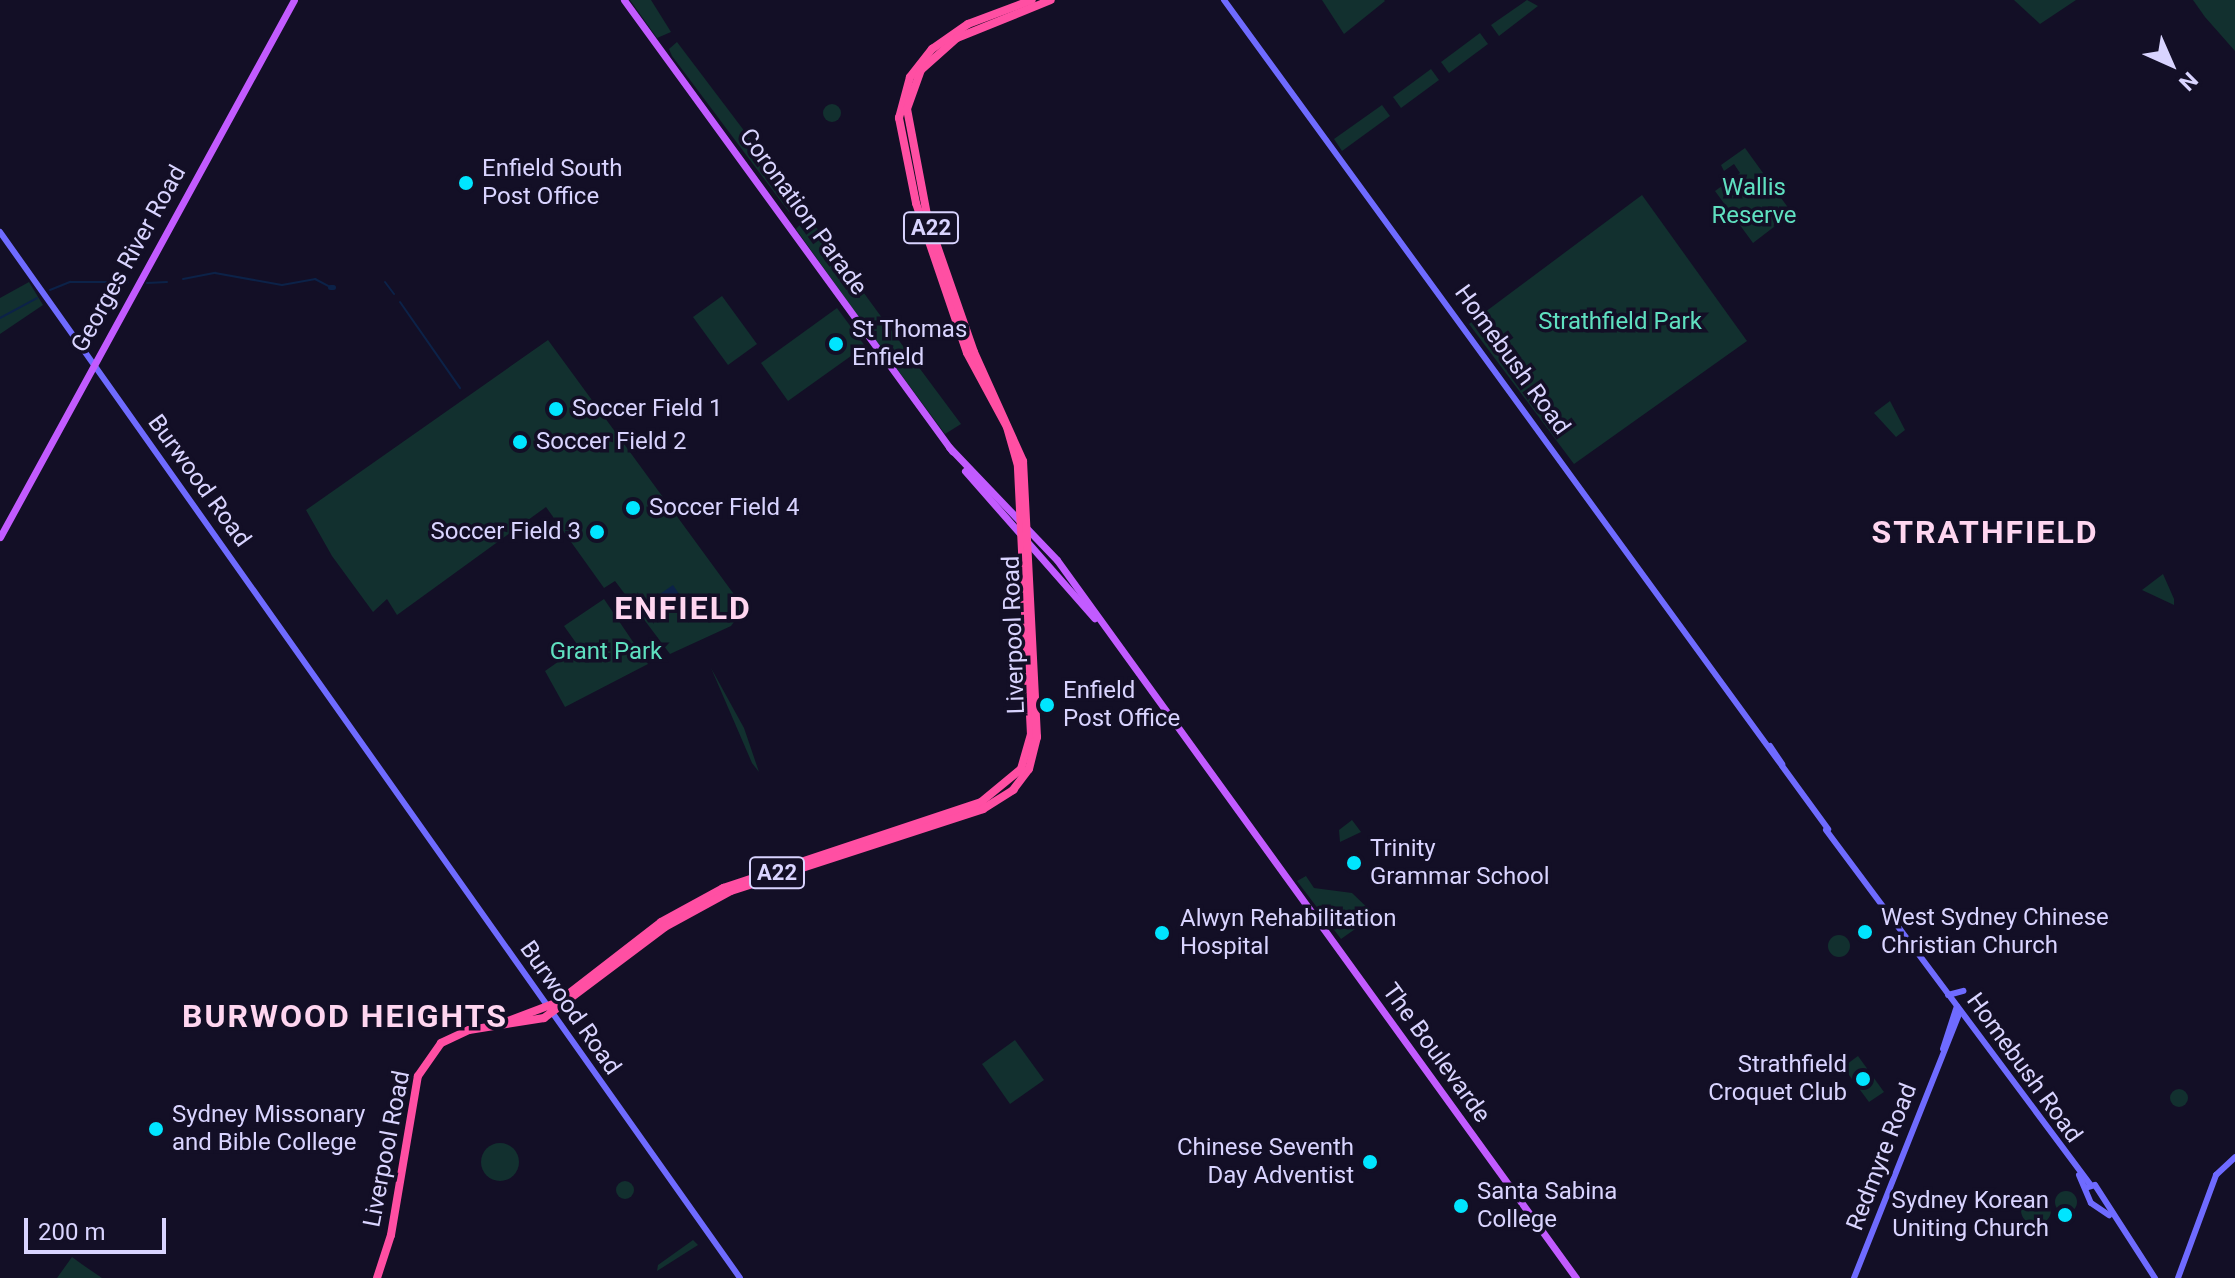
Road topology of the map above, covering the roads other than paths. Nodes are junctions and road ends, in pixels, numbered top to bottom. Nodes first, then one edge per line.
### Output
1 (294, 0) edge
2 (624, 0) edge
3 (1032, 0) edge
4 (1051, 0) edge
5 (1224, 0) edge
6 (0, 232) edge
7 (94, 365) junction
8 (949, 447) junction
9 (995, 500) junction
10 (1021, 500) junction
11 (0, 537) edge
12 (1027, 537) junction
13 (1049, 563) junction
14 (1030, 568) junction
15 (1095, 619) junction
16 (1963, 991) dead end
17 (1948, 995) junction
18 (1958, 1009) junction
19 (550, 1011) junction
20 (1953, 1028) junction
21 (1974, 1030) junction
22 (1943, 1049) junction
23 (2235, 1157) edge
24 (377, 1278) edge
25 (740, 1278) edge
26 (1576, 1278) edge
27 (1854, 1278) edge
28 (2155, 1278) edge
29 (2178, 1278) edge

1 - 7 main road, Georges River Road
2 - 8 main road, Coronation Parade
3 - 10 highway, Liverpool Road / A22
4 - 12 highway, Liverpool Road / A22
5 - 17 main road, Homebush Road
6 - 7 main road, Burwood Road
7 - 11 main road, Georges River Road
7 - 19 main road, Burwood Road
8 - 9 main road, Coronation Parade
8 - 12 main road, Coronation Parade
9 - 10 main road
9 - 12 main road, Coronation Parade
10 - 12 highway, Liverpool Road / A22
12 - 13 main road, The Boulevarde
12 - 14 highway, Liverpool Road / A22
12 - 15 main road, The Boulevarde
12 - 19 highway, Liverpool Road / A22
13 - 14 main road
13 - 15 main road, The Boulevarde
14 - 19 highway, Liverpool Road / A22
15 - 26 main road, The Boulevarde
16 - 17 main road
17 - 18 main road, Homebush Road
18 - 20 main road, Redmyre Road
18 - 21 main road, Homebush Road
18 - 22 main road, Redmyre Road
19 - 24 highway, Liverpool Road / A22
19 - 25 main road, Burwood Road
20 - 21 main road
20 - 22 main road, Redmyre Road
21 - 28 main road, Homebush Road
22 - 27 main road, Redmyre Road
23 - 29 main road

